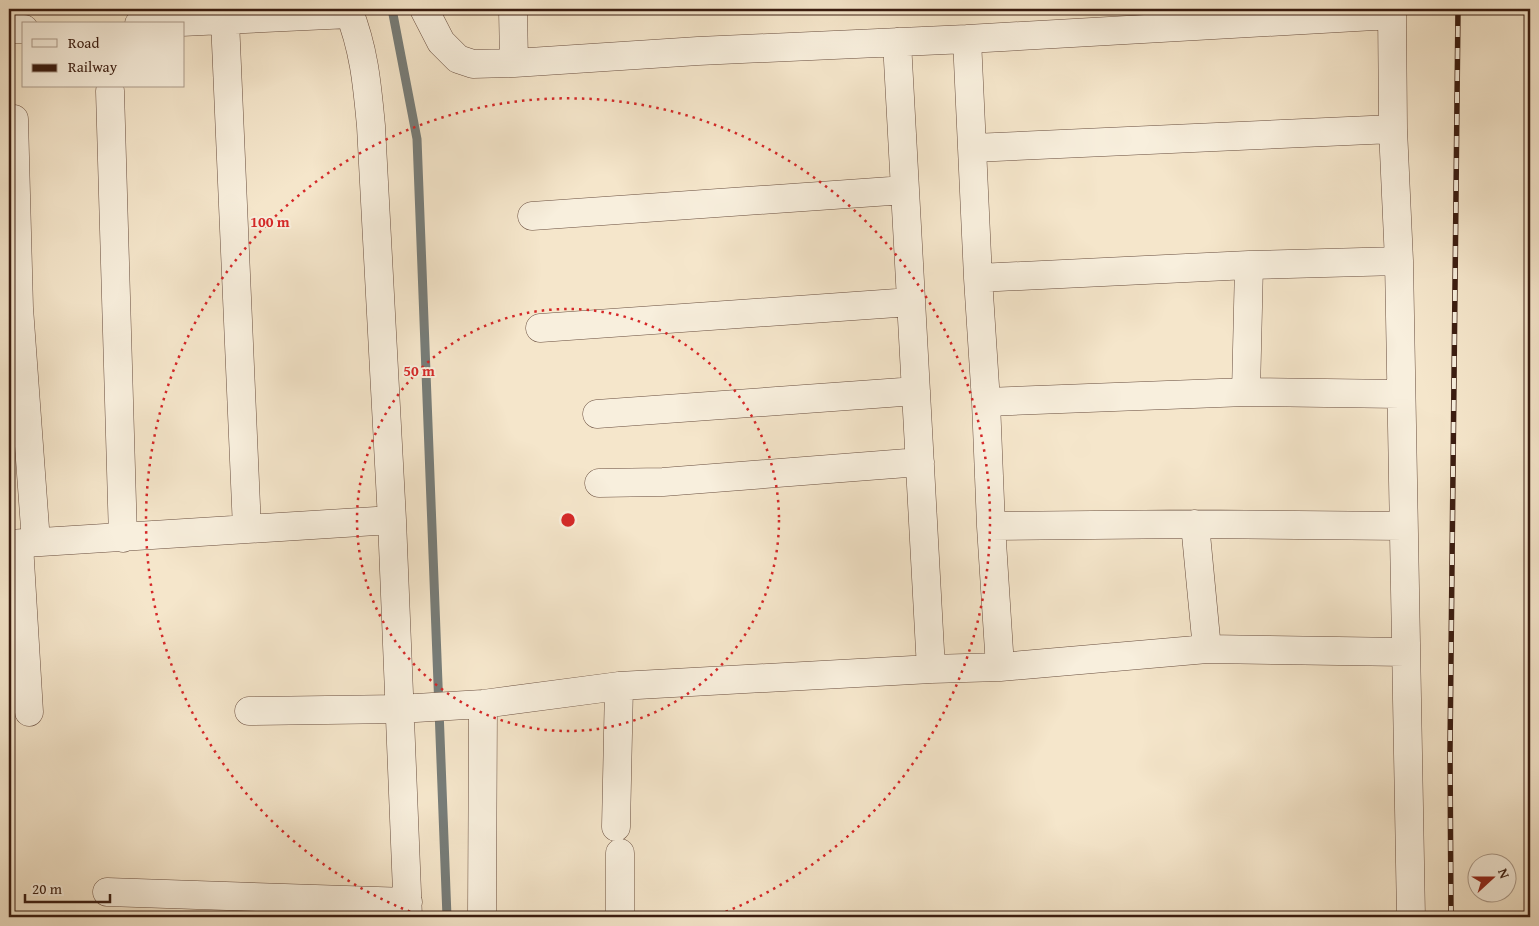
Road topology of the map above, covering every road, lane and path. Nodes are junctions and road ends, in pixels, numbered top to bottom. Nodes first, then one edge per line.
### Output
1 (424, 9) edge
2 (513, 9) edge
3 (349, 11) edge
4 (1392, 12) edge
5 (225, 20) junction
6 (182, 22) edge
7 (9, 29) edge
8 (22, 29) edge
9 (967, 39) junction
10 (897, 42) junction
11 (514, 63) junction
12 (110, 91) dead end
13 (14, 119) dead end
14 (1393, 129) junction
15 (973, 148) junction
16 (905, 190) junction
17 (532, 216) dead end
18 (1399, 260) junction
19 (1249, 264) junction
20 (978, 278) junction
21 (911, 302) junction
22 (14, 308) edge
23 (540, 328) dead end
24 (916, 391) junction
25 (1246, 392) junction
26 (1400, 394) junction
27 (986, 402) junction
28 (596, 414) dead end
29 (920, 462) junction
30 (599, 483) dead end
31 (392, 520) junction
32 (1195, 524) junction
33 (991, 526) junction
34 (1403, 526) junction
35 (247, 529) junction
36 (123, 538) junction
37 (21, 543) edge
38 (1207, 649) junction
39 (1406, 652) junction
40 (1000, 667) junction
41 (931, 669) junction
42 (619, 686) junction
43 (483, 704) junction
44 (399, 709) junction
45 (249, 711) dead end
46 (29, 712) dead end
47 (616, 827) dead end
48 (620, 853) dead end
49 (107, 892) dead end
50 (408, 909) edge
51 (482, 917) edge
52 (620, 917) edge
53 (1411, 917) edge

1 - 11 street
2 - 11 street
3 - 5 street
3 - 31 street
4 - 9 street
4 - 14 street
5 - 6 street
5 - 35 street
7 - 8 street
9 - 10 street
9 - 15 street
10 - 11 street
10 - 16 street
12 - 36 street
13 - 22 street
14 - 15 street
14 - 18 street
15 - 20 street
16 - 17 street
16 - 21 street
18 - 19 street
18 - 26 street
19 - 20 street
19 - 25 street
20 - 27 street
21 - 23 street
21 - 24 street
22 - 37 street
24 - 28 street
24 - 29 street
25 - 26 street
25 - 27 street
26 - 34 street
27 - 33 street
29 - 30 street
29 - 41 street
31 - 35 street
31 - 44 street
32 - 33 street
32 - 34 street
32 - 38 street
33 - 40 street
34 - 39 street
35 - 36 street
36 - 37 street
37 - 46 street
38 - 39 street
38 - 40 street
39 - 53 street
40 - 41 street
41 - 42 street
42 - 43 street
42 - 47 street
43 - 44 street
43 - 51 street
44 - 45 street
44 - 50 street
48 - 52 street
49 - 50 street

